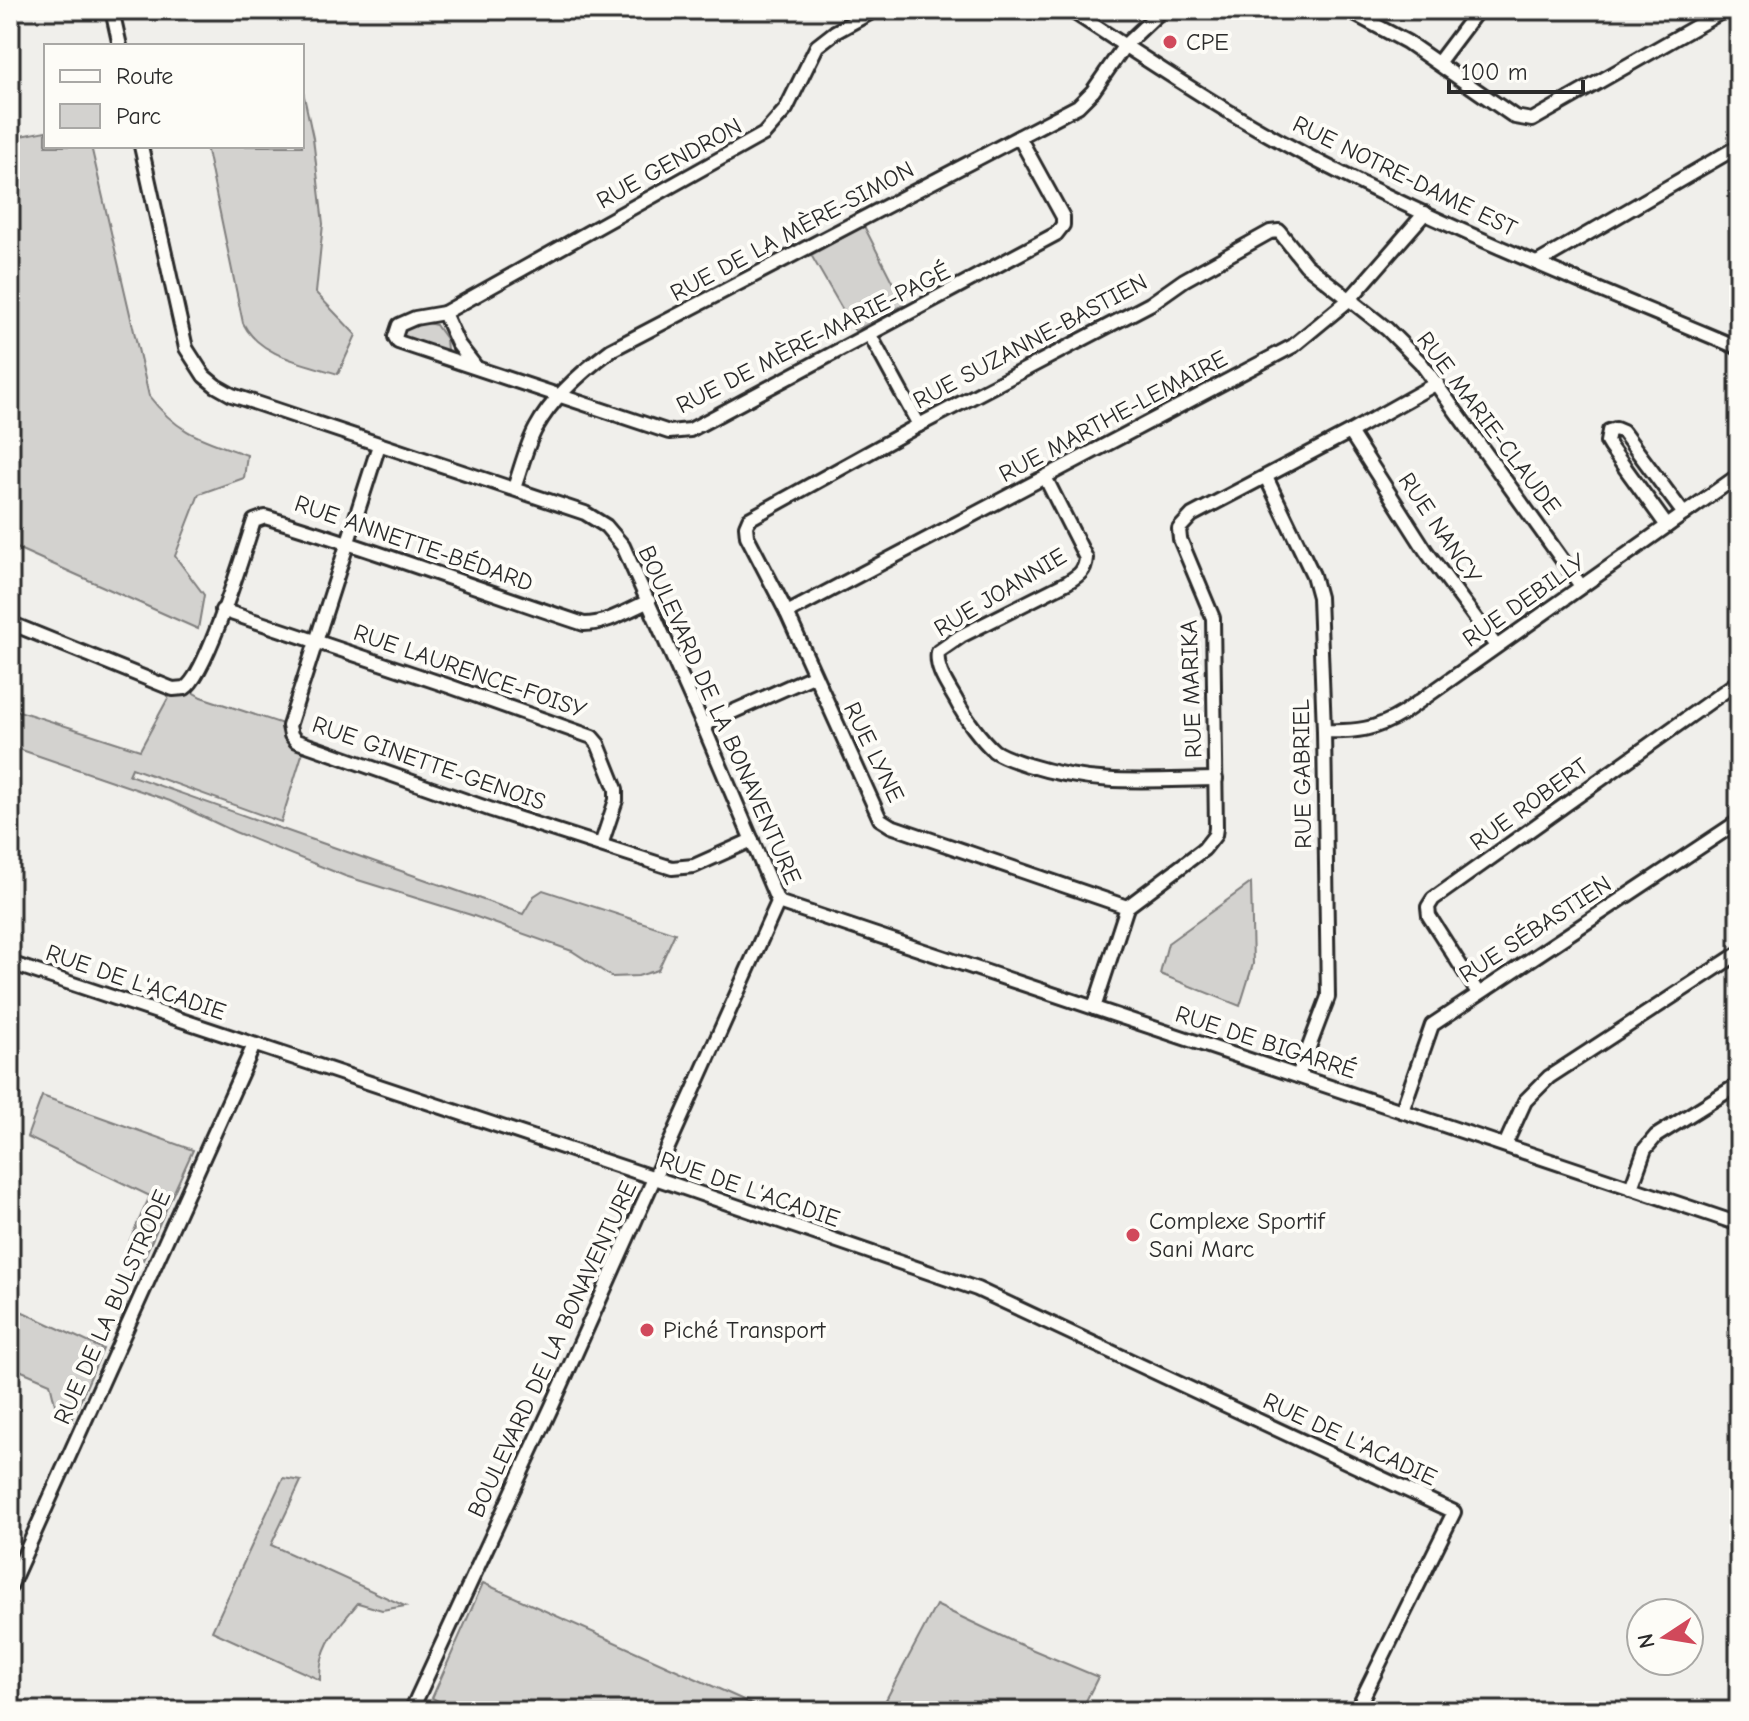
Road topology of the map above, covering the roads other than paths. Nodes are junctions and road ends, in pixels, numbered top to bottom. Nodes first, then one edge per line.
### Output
1 (112, 10) edge
2 (875, 10) edge
3 (1070, 10) edge
4 (1162, 10) edge
5 (1347, 10) edge
6 (1478, 10) edge
7 (1725, 10) edge
8 (120, 44) edge
9 (1125, 45) junction
10 (1438, 63) junction
11 (1019, 137) junction
12 (1739, 146) edge
13 (141, 148) edge
14 (1425, 213) junction
15 (1537, 263) junction
16 (1350, 299) junction
17 (444, 313) junction
18 (870, 335) junction
19 (1739, 348) edge
20 (477, 369) junction
21 (1437, 383) junction
22 (561, 396) junction
23 (919, 425) junction
24 (1350, 432) junction
25 (379, 445) junction
26 (1739, 475) edge
27 (1045, 477) junction
28 (1266, 477) junction
29 (514, 488) junction
30 (755, 514) joint
31 (1684, 514) junction
32 (1667, 526) junction
33 (350, 542) junction
34 (1581, 586) junction
35 (649, 601) junction
36 (222, 610) junction
37 (787, 613) junction
38 (10, 623) edge
39 (317, 642) junction
40 (1496, 646) junction
41 (813, 676) junction
42 (1739, 681) edge
43 (703, 725) junction
44 (1324, 731) junction
45 (1216, 779) junction
46 (1739, 821) edge
47 (752, 840) junction
48 (601, 845) junction
49 (778, 902) junction
50 (1127, 907) junction
51 (1739, 953) edge
52 (10, 963) edge
53 (1478, 993) junction
54 (1094, 1008) junction
55 (254, 1045) junction
56 (1298, 1076) junction
57 (1739, 1084) edge
58 (1402, 1111) junction
59 (1505, 1145) junction
60 (655, 1178) junction
61 (1631, 1188) junction
62 (1739, 1224) edge
63 (10, 1587) edge
64 (411, 1711) edge
65 (1356, 1711) edge

1 - 8 street
2 - 17 street, RUE GENDRON
3 - 9 street, RUE NOTRE-DAME EST
4 - 9 street, RUE DE LA MÈRE-SIMON
5 - 10 street
6 - 10 street
7 - 10 street
9 - 11 street, RUE DE LA MÈRE-SIMON
9 - 14 street, RUE NOTRE-DAME EST
11 - 18 street, RUE DE MÈRE-MARIE-PAGÉ
11 - 22 street, RUE DE LA MÈRE-SIMON
12 - 15 street
13 - 25 street, BOULEVARD DE LA BONAVENTURE
14 - 15 street, RUE NOTRE-DAME EST
14 - 16 street, RUE MARTHE-LEMAIRE
15 - 19 street, RUE NOTRE-DAME EST
16 - 21 street, RUE MARIE-CLAUDE
16 - 23 street, RUE SUZANNE-BASTIEN
16 - 27 street, RUE MARTHE-LEMAIRE
17 - 20 street
17 - 20 street, RUE DE MÈRE-MARIE-PAGÉ
18 - 22 street, RUE DE MÈRE-MARIE-PAGÉ
18 - 23 street
20 - 22 street, RUE DE MÈRE-MARIE-PAGÉ
21 - 24 street, RUE MARIKA
21 - 34 street, RUE MARIE-CLAUDE
22 - 29 street, RUE DE LA MÈRE-SIMON
23 - 30 street, RUE SUZANNE-BASTIEN
24 - 28 street, RUE MARIKA
24 - 40 street, RUE NANCY
25 - 29 street, BOULEVARD DE LA BONAVENTURE
25 - 33 street, RUE GINETTE-GENOIS
26 - 31 street, RUE DEBILLY
27 - 37 street, RUE MARTHE-LEMAIRE
27 - 45 street, RUE JOANNIE
28 - 44 street, RUE GABRIEL
28 - 45 street, RUE MARIKA
29 - 35 street, BOULEVARD DE LA BONAVENTURE
30 - 37 street, RUE LYNE
31 - 32 street, RUE DEBILLY
31 - 32 street
32 - 34 street, RUE DEBILLY
33 - 35 street, RUE ANNETTE-BÉDARD
33 - 36 street, RUE ANNETTE-BÉDARD
33 - 39 street, RUE GINETTE-GENOIS
34 - 40 street, RUE DEBILLY
35 - 43 street, BOULEVARD DE LA BONAVENTURE
36 - 38 street
36 - 39 street, RUE LAURENCE-FOISY
37 - 41 street, RUE LYNE
39 - 48 street, RUE LAURENCE-FOISY
39 - 48 street, RUE GINETTE-GENOIS
40 - 44 street, RUE DEBILLY
41 - 43 street
41 - 50 street, RUE LYNE
42 - 53 street, RUE ROBERT
43 - 47 street, BOULEVARD DE LA BONAVENTURE
44 - 56 street, RUE GABRIEL
45 - 50 street, RUE MARIKA
46 - 53 street, RUE SÉBASTIEN
47 - 48 street, RUE GINETTE-GENOIS
47 - 49 street, BOULEVARD DE LA BONAVENTURE
49 - 54 street, RUE DE BIGARRÉ
49 - 60 street, BOULEVARD DE LA BONAVENTURE
50 - 54 street
51 - 59 street
52 - 55 street, RUE DE L'ACADIE
53 - 58 street, RUE SÉBASTIEN
54 - 56 street, RUE DE BIGARRÉ
55 - 60 street, RUE DE L'ACADIE
55 - 63 street, RUE DE LA BULSTRODE
56 - 58 street, RUE DE BIGARRÉ
57 - 61 street
58 - 59 street, RUE DE BIGARRÉ
59 - 61 street, RUE DE BIGARRÉ
60 - 64 street, BOULEVARD DE LA BONAVENTURE
60 - 65 street, RUE DE L'ACADIE
61 - 62 street, RUE DE BIGARRÉ

